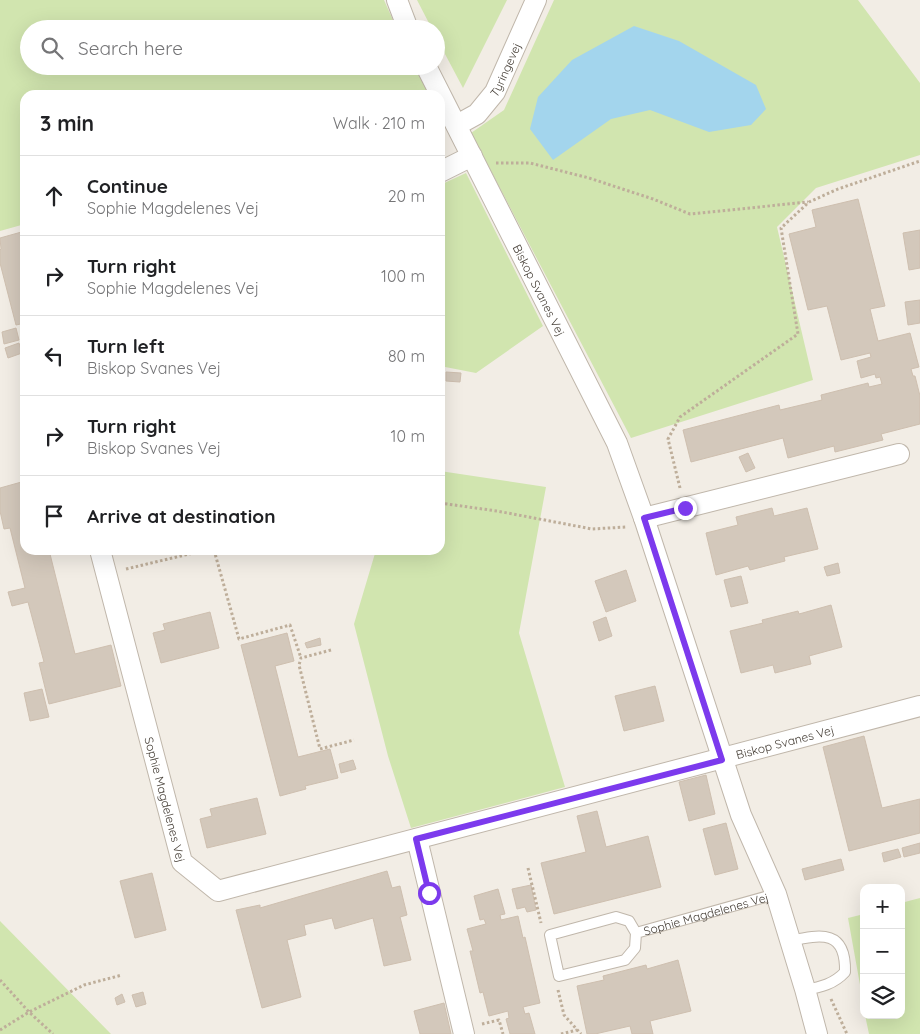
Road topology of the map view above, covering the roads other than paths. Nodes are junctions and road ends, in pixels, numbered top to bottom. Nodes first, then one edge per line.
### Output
1 (397, 0) edge
2 (536, 0) edge
3 (405, 20) edge
4 (431, 75) edge
5 (439, 90) edge
6 (445, 102) edge
7 (457, 125) junction
8 (475, 163) junction
9 (445, 171) edge
10 (899, 454) dead end
11 (645, 522) junction
12 (101, 555) edge
13 (920, 706) edge
14 (722, 760) junction
15 (416, 839) junction
16 (776, 894) junction
17 (636, 933) junction
18 (790, 941) junction
19 (806, 990) junction
20 (463, 1031) edge
21 (817, 1034) edge

1 - 3 street
2 - 7 street, Tyringevej
4 - 5 street, Biskop Svanes Vej
6 - 7 street, Biskop Svanes Vej
7 - 8 street, Biskop Svanes Vej
8 - 9 street
8 - 11 street, Biskop Svanes Vej
10 - 11 street
11 - 14 street, Biskop Svanes Vej
12 - 15 street, Sophie Magdelenes Vej
13 - 14 street, Biskop Svanes Vej
14 - 15 street, Sophie Magdelenes Vej
14 - 16 street, Sophie Magdelenes Vej
15 - 20 street
16 - 17 lane, Sophie Magdelenes Vej
16 - 18 street, Sophie Magdelenes Vej
17 - 17 lane, Sophie Magdelenes Vej
18 - 19 street, Sophie Magdelenes Vej
18 - 19 lane
19 - 21 street, Sophie Magdelenes Vej

